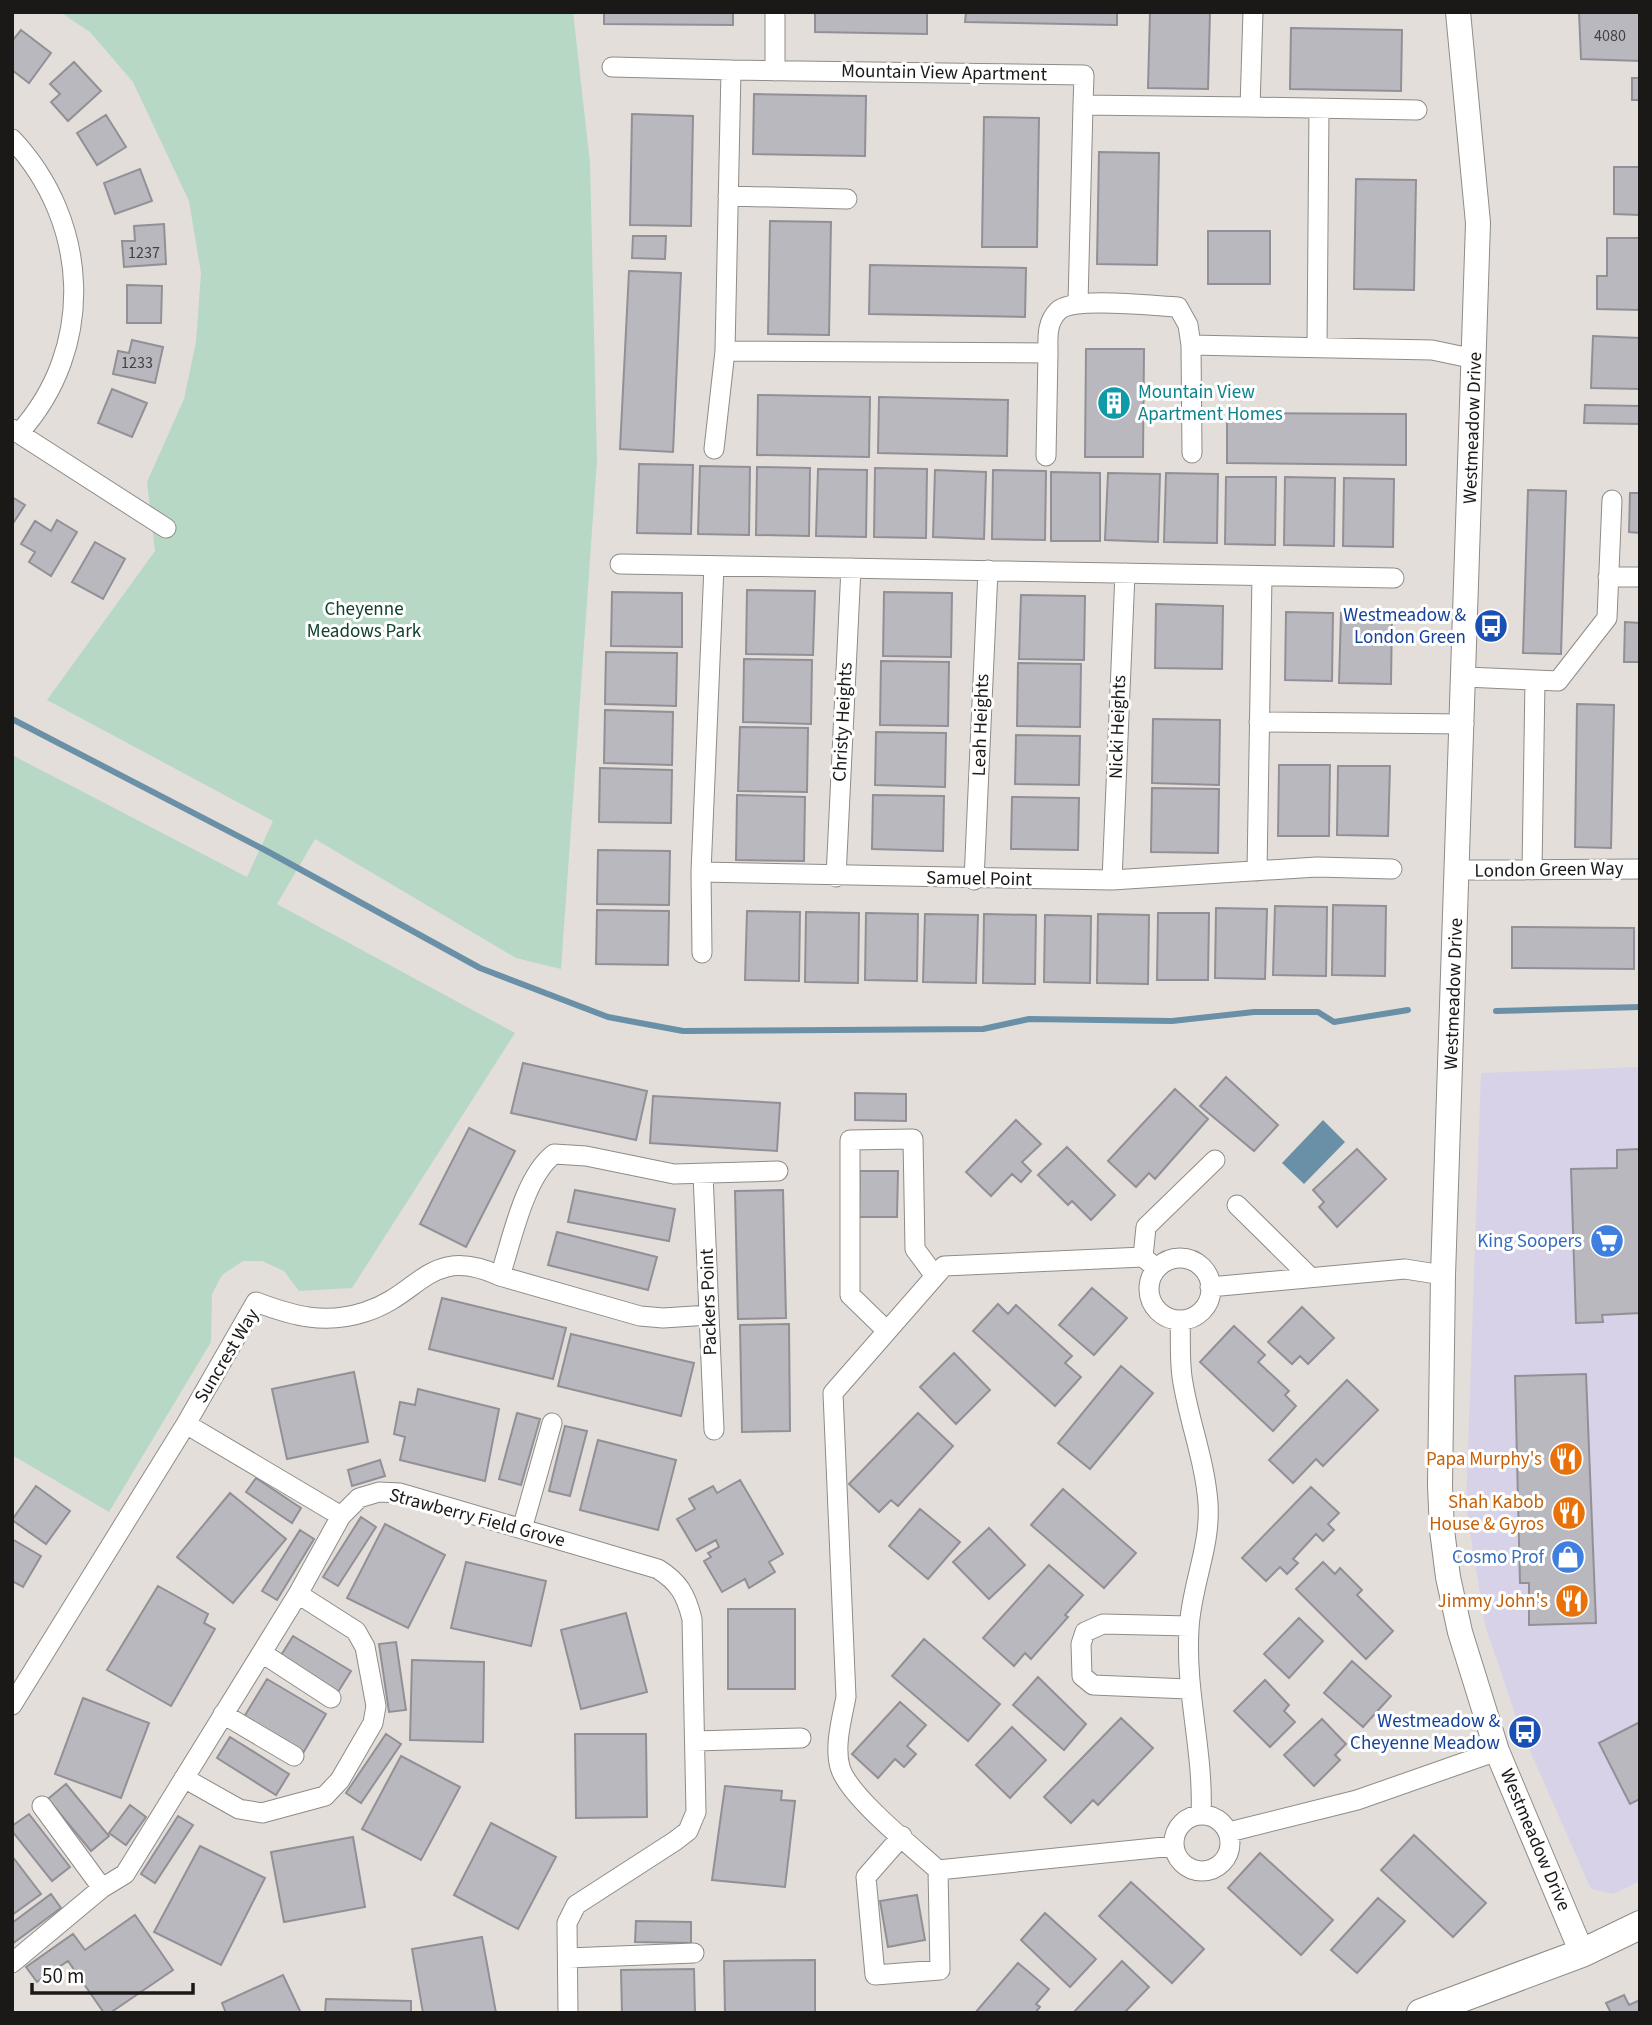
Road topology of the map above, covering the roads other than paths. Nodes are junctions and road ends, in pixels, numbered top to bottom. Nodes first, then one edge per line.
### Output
1 (775, 12) edge
2 (1253, 12) edge
3 (1458, 12) edge
4 (612, 67) dead end
5 (731, 70) junction
6 (775, 71) junction
7 (1083, 105) junction
8 (1250, 107) junction
9 (1319, 108) junction
10 (1417, 110) dead end
11 (12, 139) edge
12 (728, 196) junction
13 (847, 198) dead end
14 (1077, 303) junction
15 (1191, 345) junction
16 (1317, 347) junction
17 (725, 351) junction
18 (1048, 353) junction
19 (1475, 359) junction
20 (16, 431) edge
21 (714, 449) dead end
22 (1192, 453) dead end
23 (1046, 456) dead end
24 (1612, 500) dead end
25 (166, 528) dead end
26 (620, 564) dead end
27 (714, 566) junction
28 (851, 568) junction
29 (988, 570) junction
30 (1125, 573) junction
31 (1262, 576) junction
32 (1608, 577) junction
33 (1640, 577) edge
34 (1394, 578) dead end
35 (1465, 677) junction
36 (1535, 680) junction
37 (1259, 722) junction
38 (1464, 724) junction
39 (1392, 869) dead end
40 (1640, 869) edge
41 (1459, 870) junction
42 (1532, 870) junction
43 (1257, 871) junction
44 (701, 872) junction
45 (836, 877) junction
46 (975, 880) junction
47 (1112, 880) junction
48 (702, 953) dead end
49 (1215, 1160) dead end
50 (778, 1171) dead end
51 (703, 1174) junction
52 (1237, 1205) dead end
53 (1150, 1263) junction
54 (1443, 1275) junction
55 (500, 1276) junction
56 (935, 1276) junction
57 (1309, 1276) junction
58 (1210, 1287) junction
59 (709, 1315) junction
60 (1180, 1320) junction
61 (887, 1331) junction
62 (552, 1423) dead end
63 (186, 1424) junction
64 (714, 1430) dead end
65 (341, 1516) junction
66 (522, 1529) junction
67 (298, 1594) junction
68 (1189, 1626) junction
69 (262, 1653) junction
70 (1188, 1689) junction
71 (331, 1698) dead end
72 (12, 1705) edge
73 (223, 1714) junction
74 (802, 1738) dead end
75 (695, 1741) junction
76 (1497, 1751) junction
77 (294, 1756) dead end
78 (184, 1778) junction
79 (42, 1806) dead end
80 (1201, 1815) junction
81 (1229, 1832) junction
82 (902, 1836) junction
83 (1174, 1846) junction
84 (938, 1870) junction
85 (102, 1888) junction
86 (1640, 1925) edge
87 (694, 1953) dead end
88 (1582, 1953) junction
89 (568, 1958) junction
90 (12, 1963) edge
91 (568, 2013) edge
92 (1421, 2013) edge

1 - 6 street
2 - 8 street
3 - 19 street, Westmeadow Drive
4 - 5 street, Mountain View Apartment
5 - 6 street, Mountain View Apartment
5 - 12 street
6 - 7 street, Mountain View Apartment
7 - 8 street
7 - 14 street, Mountain View Apartment
8 - 9 street
9 - 10 street
9 - 16 street
11 - 20 street
12 - 13 street
12 - 17 street
14 - 15 street
14 - 18 street
15 - 16 street
15 - 22 street
16 - 19 street
17 - 18 street
17 - 21 street
18 - 23 street
19 - 35 street, Westmeadow Drive
20 - 25 street
24 - 32 street
26 - 27 street
27 - 28 street
27 - 44 street
28 - 29 street
28 - 45 street, Christy Heights
29 - 30 street
29 - 46 street, Leah Heights
30 - 31 street
30 - 47 street, Nicki Heights
31 - 34 street
31 - 37 street
32 - 33 street
32 - 36 street
35 - 36 street
35 - 38 street, Westmeadow Drive
36 - 42 street
37 - 38 street
37 - 43 street
38 - 41 street, Westmeadow Drive
39 - 43 street, Samuel Point
40 - 42 street, London Green Way
41 - 42 street, London Green Way
41 - 54 street, Westmeadow Drive
43 - 47 street, Samuel Point
44 - 45 street, Samuel Point
44 - 48 street
45 - 46 street, Samuel Point
46 - 47 street, Samuel Point
49 - 53 street
50 - 51 street
51 - 55 street
51 - 59 street, Packers Point
52 - 57 street
53 - 56 street
53 - 58 street
53 - 60 street
54 - 57 street
54 - 76 street, Westmeadow Drive
55 - 59 street, Suncrest Way
55 - 63 street, Suncrest Way
56 - 61 street
56 - 61 street
57 - 58 street
58 - 60 street
59 - 64 street, Packers Point
60 - 68 street
61 - 82 street
62 - 66 street
63 - 65 street
63 - 72 street, Suncrest Way
65 - 66 street, Strawberry Field Grove
65 - 67 street, Strawberry Field Grove
66 - 75 street, Strawberry Field Grove
67 - 69 street, Strawberry Field Grove
67 - 78 street
68 - 70 street
68 - 70 street
69 - 71 street
69 - 73 street, Strawberry Field Grove
70 - 80 street
73 - 77 street
73 - 78 street, Strawberry Field Grove
74 - 75 street
75 - 89 street, Strawberry Field Grove
76 - 81 street
76 - 88 street, Westmeadow Drive
78 - 85 street, Strawberry Field Grove
79 - 85 street
80 - 81 street
80 - 83 street
81 - 83 street
82 - 84 street
82 - 84 street
83 - 84 street
85 - 90 street, Strawberry Field Grove
86 - 88 main road
87 - 89 street
88 - 92 main road
89 - 91 street, Strawberry Field Grove

